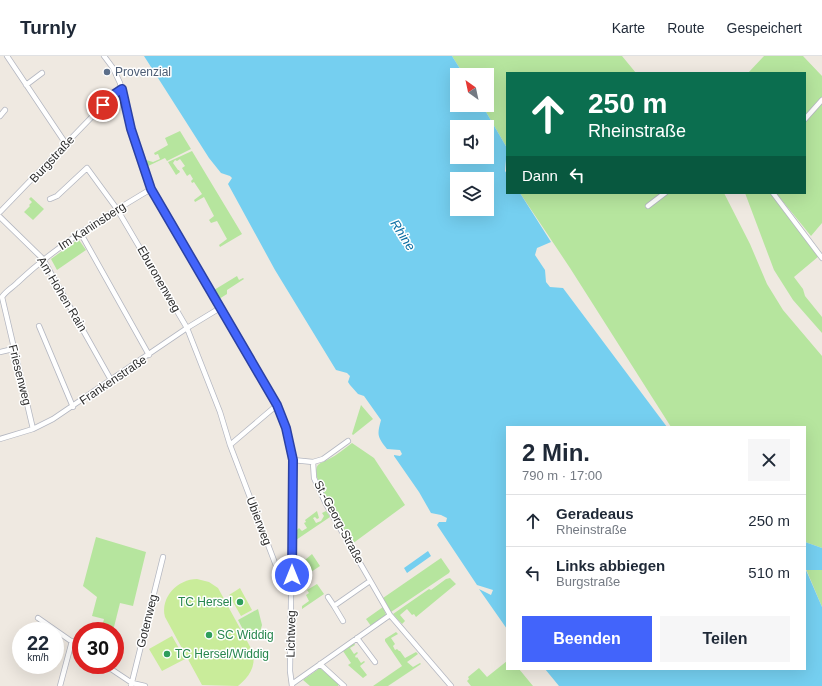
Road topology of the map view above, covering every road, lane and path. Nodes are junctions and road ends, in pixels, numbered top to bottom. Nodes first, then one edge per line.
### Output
1 (7, 56) edge
2 (104, 56) edge
3 (42, 73) dead end
4 (26, 85) junction
5 (122, 89) junction
6 (822, 100) edge
7 (5, 110) dead end
8 (0, 116) edge
9 (806, 118) edge
10 (66, 144) junction
11 (151, 189) junction
12 (664, 194) edge
13 (774, 194) edge
14 (50, 199) dead end
15 (648, 206) dead end
16 (118, 209) junction
17 (0, 212) edge
18 (0, 217) edge
19 (80, 232) junction
20 (822, 258) edge
21 (43, 259) junction
22 (1, 297) edge
23 (220, 308) junction
24 (40, 326) dead end
25 (187, 328) junction
26 (13, 349) junction
27 (0, 352) edge
28 (149, 355) junction
29 (111, 380) junction
30 (277, 405) junction
31 (73, 407) junction
32 (33, 429) junction
33 (0, 439) edge
34 (348, 440) dead end
35 (230, 445) junction
36 (293, 460) junction
37 (313, 462) junction
38 (163, 557) dead end
39 (370, 581) junction
40 (292, 590) junction
41 (328, 597) dead end
42 (334, 606) junction
43 (390, 615) junction
44 (38, 618) dead end
45 (344, 621) dead end
46 (357, 638) junction
47 (72, 641) joint
48 (374, 662) dead end
49 (320, 664) junction
50 (117, 674) edge
51 (131, 685) edge
52 (292, 685) edge
53 (60, 686) edge
54 (145, 686) edge
55 (344, 686) edge
56 (451, 686) edge

1 - 4 street
2 - 5 street, Lichtweg
3 - 4 street
4 - 10 street
5 - 10 street, Burgstraße
5 - 11 street, Lichtweg
6 - 9 street
7 - 8 street
10 - 17 street, Burgstraße
11 - 16 street, Im Kaninsberg
11 - 23 street, Lichtweg
12 - 15 street
13 - 20 street
14 - 16 street, Eburonenweg
16 - 19 street, Im Kaninsberg
16 - 25 street, Eburonenweg
18 - 21 street, Am Hohen Rain
19 - 21 street, Im Kaninsberg
19 - 28 street
21 - 22 street, Im Kaninsberg
21 - 29 street, Am Hohen Rain
22 - 26 street, Friesenweg
23 - 25 street, Frankenstraße
23 - 30 street, Lichtweg
24 - 31 street
25 - 28 street, Frankenstraße
25 - 35 street, Eburonenweg
26 - 27 street
26 - 32 street, Friesenweg
28 - 29 street, Frankenstraße
29 - 31 street, Frankenstraße
30 - 35 street
30 - 36 street, Lichtweg
31 - 32 street, Frankenstraße
32 - 33 street, Frankenstraße
34 - 37 street, St.-Georg-Straße
35 - 40 street, Ubierweg
36 - 37 street, St.-Georg-Straße
36 - 40 street, Lichtweg
37 - 39 street, St.-Georg-Straße
38 - 51 street, Gotenweg
39 - 42 street
39 - 43 street, St.-Georg-Straße
40 - 52 street, Lichtweg
41 - 42 street
42 - 45 street
43 - 46 street
43 - 56 street, St.-Georg-Straße
44 - 47 street
46 - 48 street
46 - 49 street
47 - 53 street
49 - 52 street
49 - 55 street
50 - 51 street
51 - 54 street

